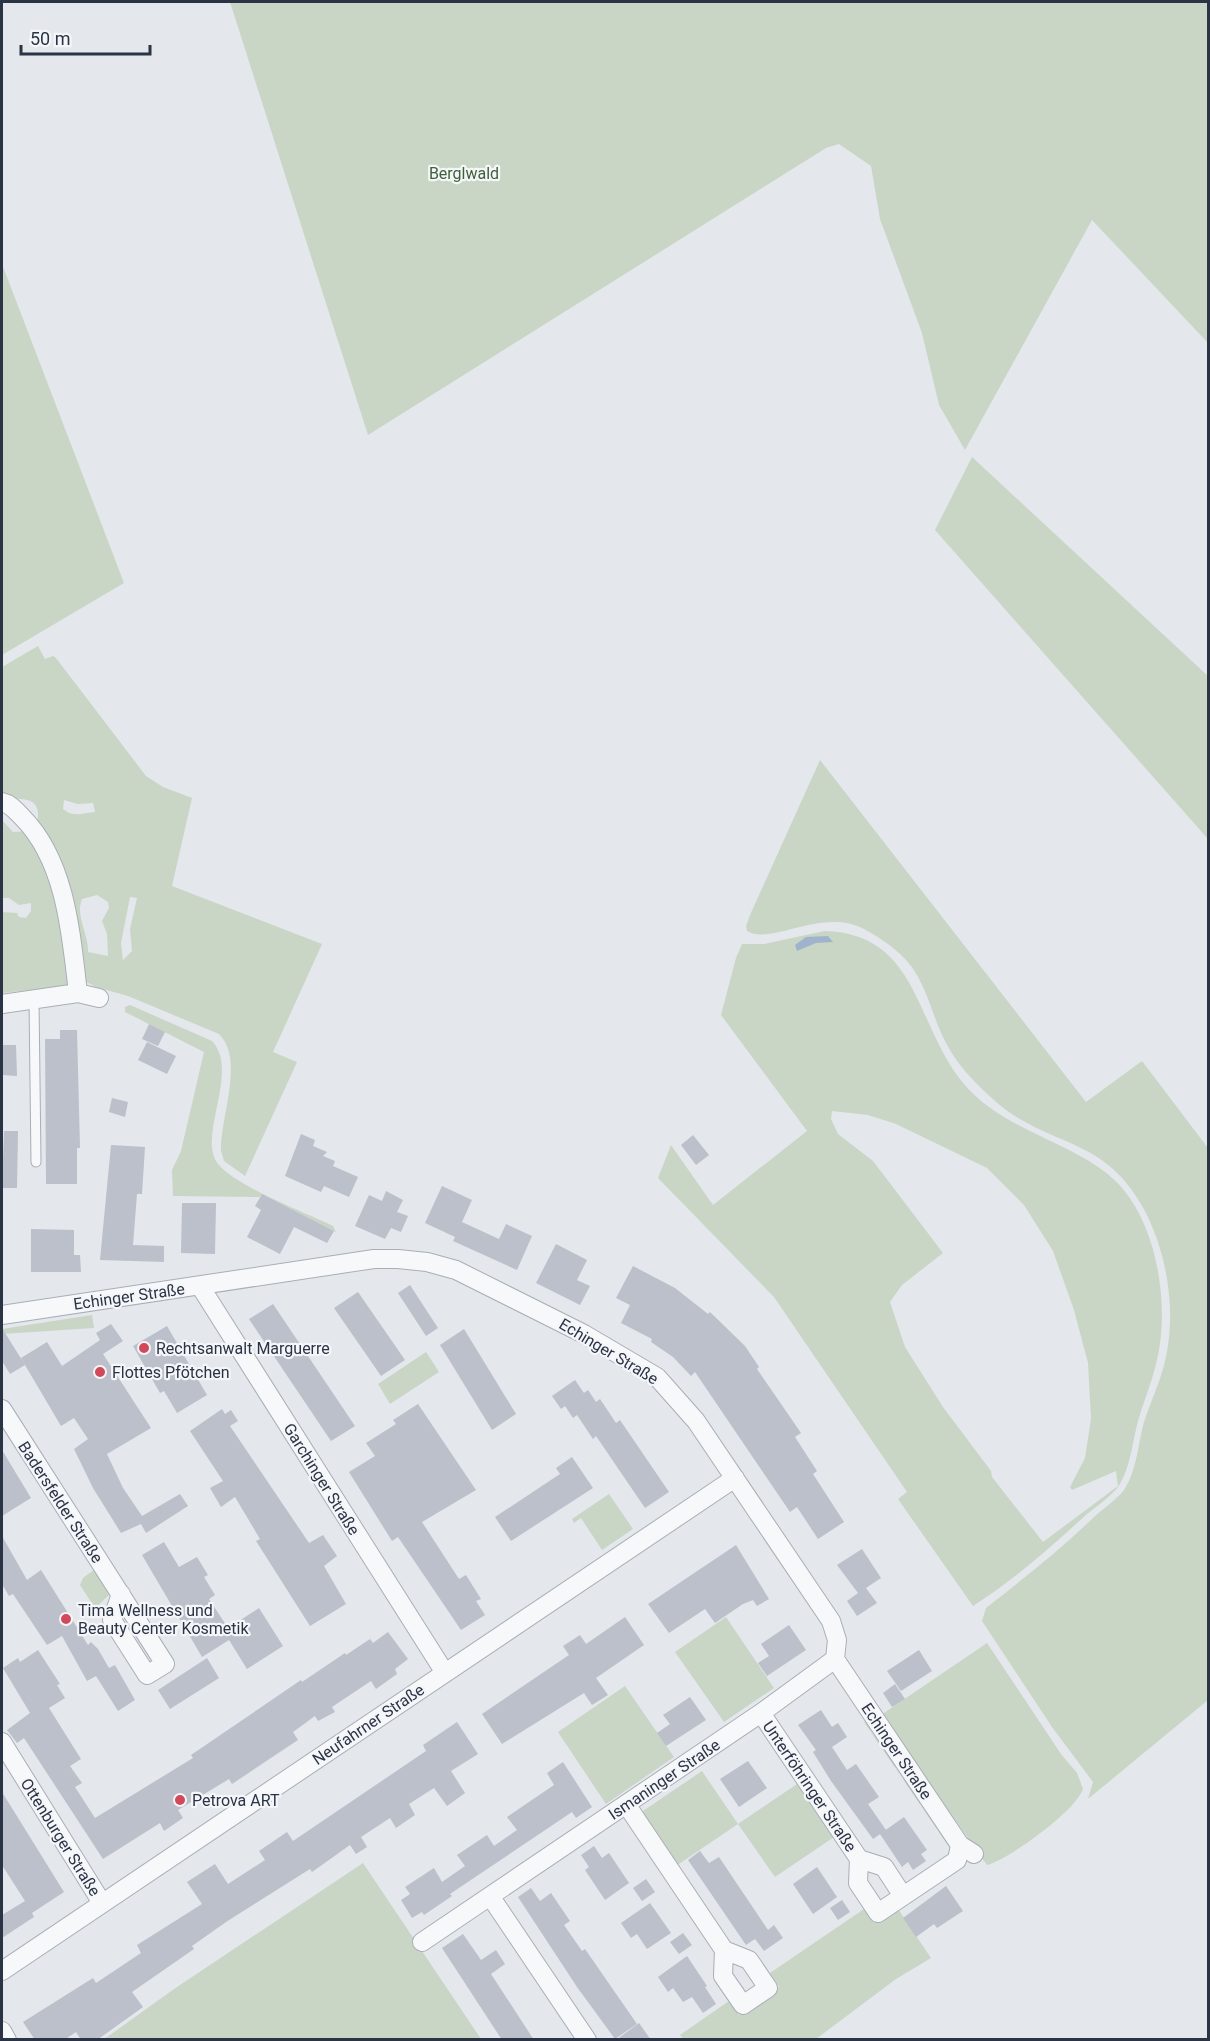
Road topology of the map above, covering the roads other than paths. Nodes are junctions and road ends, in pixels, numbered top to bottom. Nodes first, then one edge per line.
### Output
1 (2, 802) edge
2 (78, 993) junction
3 (99, 998) dead end
4 (34, 1000) junction
5 (2, 1004) edge
6 (36, 1162) dead end
7 (200, 1286) junction
8 (2, 1315) edge
9 (2, 1409) edge
10 (735, 1478) junction
11 (121, 1594) dead end
12 (835, 1659) junction
13 (446, 1672) junction
14 (761, 1713) junction
15 (2, 1742) edge
16 (626, 1804) junction
17 (967, 1849) joint
18 (859, 1859) junction
19 (490, 1896) junction
20 (903, 1896) junction
21 (102, 1903) junction
22 (422, 1942) dead end
23 (724, 1950) dead end
24 (2, 1971) edge
25 (2, 2031) edge
26 (7, 2040) edge
27 (587, 2040) edge

1 - 2 street
2 - 3 street
2 - 4 street
4 - 5 street
4 - 6 lane
7 - 8 street, Echinger Straße
7 - 10 street, Echinger Straße
7 - 13 street, Garchinger Straße
9 - 11 street, Badersfelder Straße
10 - 12 street, Echinger Straße
10 - 13 street, Neufahrner Straße
12 - 14 street, Ismaninger Straße
12 - 17 street, Echinger Straße
13 - 21 street, Neufahrner Straße
14 - 16 street, Ismaninger Straße
14 - 18 street, Unterföhringer Straße
15 - 21 street, Ottenburger Straße
16 - 19 street, Ismaninger Straße
16 - 23 street
17 - 20 street, Unterföhringer Straße
18 - 20 street, Unterföhringer Straße
18 - 20 street, Unterföhringer Straße
19 - 22 street, Ismaninger Straße
19 - 27 street
21 - 24 street, Neufahrner Straße
25 - 26 street

